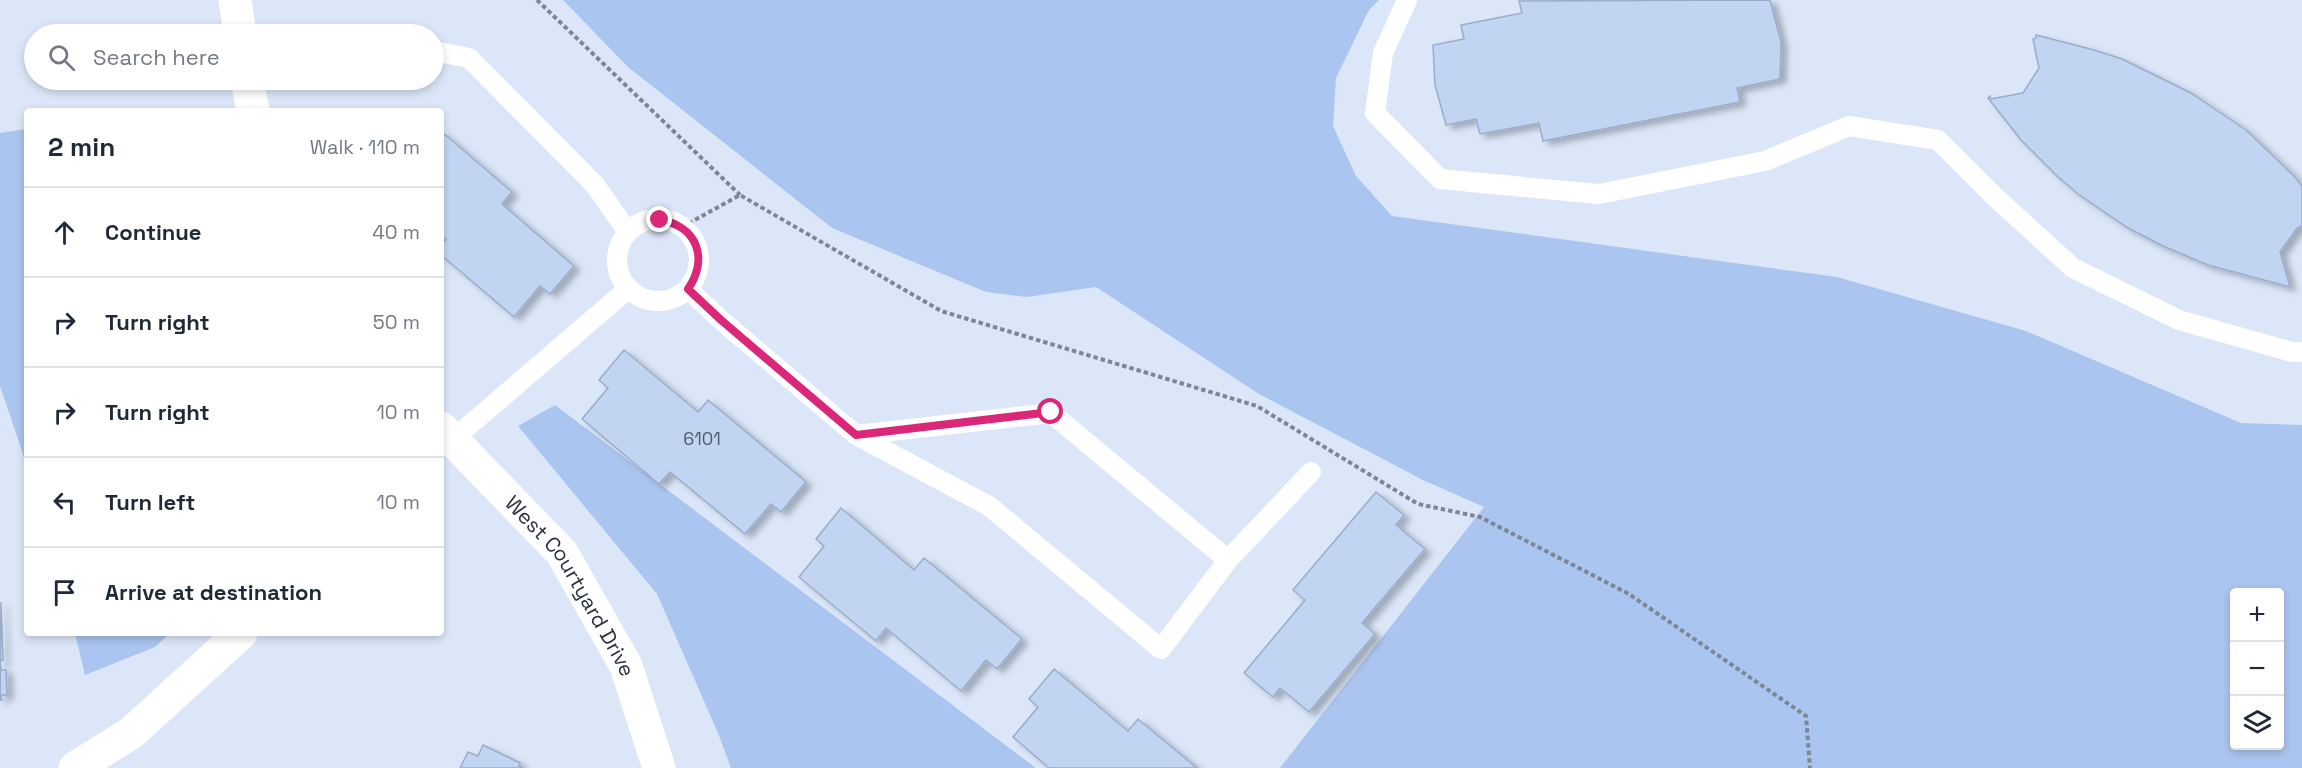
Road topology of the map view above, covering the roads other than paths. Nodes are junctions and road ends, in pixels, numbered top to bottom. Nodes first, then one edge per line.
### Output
1 (235, 0) edge
2 (1407, 0) edge
3 (239, 24) edge
4 (444, 53) edge
5 (250, 90) edge
6 (253, 108) edge
7 (628, 232) junction
8 (688, 289) junction
9 (628, 290) junction
10 (2302, 352) edge
11 (856, 435) junction
12 (444, 440) edge
13 (1311, 471) dead end
14 (1228, 560) junction
15 (238, 636) edge
16 (75, 768) edge
17 (659, 768) edge

1 - 3 street
2 - 10 lane
4 - 7 lane
5 - 6 street
7 - 8 lane
7 - 9 lane
8 - 9 lane
8 - 11 lane
9 - 12 lane
11 - 14 lane
11 - 14 lane
12 - 17 street, West Courtyard Drive
13 - 14 lane
15 - 16 street

